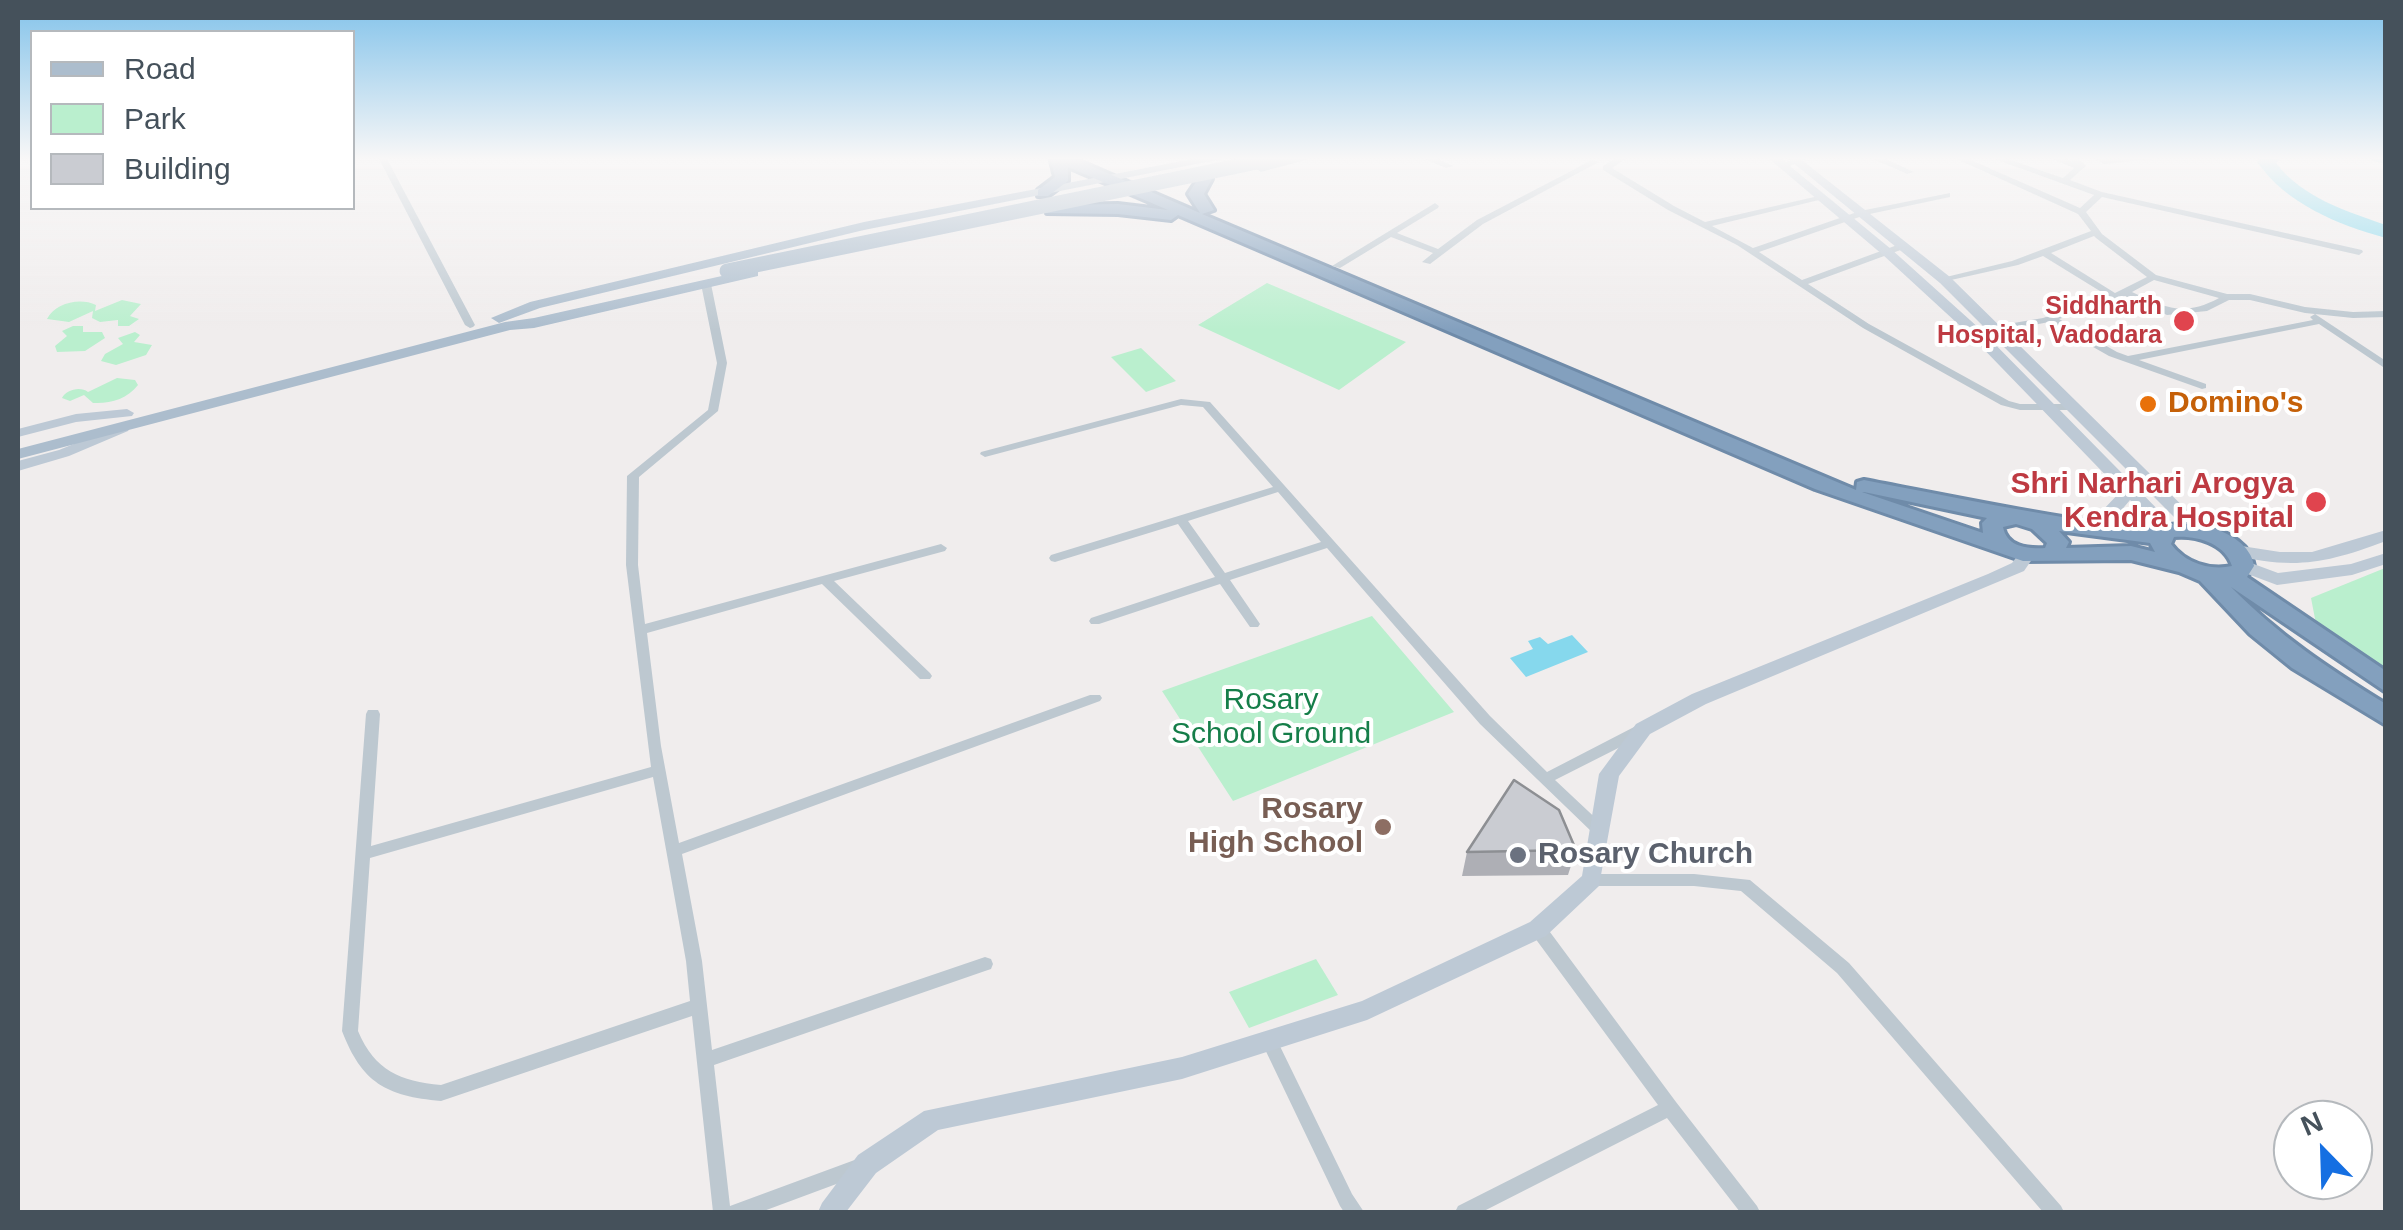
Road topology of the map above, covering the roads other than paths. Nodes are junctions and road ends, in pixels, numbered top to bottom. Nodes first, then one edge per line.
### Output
1 (412, 214) edge
2 (939, 214) edge
3 (964, 214) edge
4 (996, 214) edge
5 (1031, 214) edge
6 (1196, 214) edge
7 (1421, 214) edge
8 (1494, 214) edge
9 (1686, 214) edge
10 (1748, 214) edge
11 (1842, 214) edge
12 (1858, 214) edge
13 (1864, 214) edge
14 (2083, 214) edge
15 (2191, 214) edge
16 (1205, 215) junction
17 (1847, 218) junction
18 (1704, 225) junction
19 (2097, 232) junction
20 (1390, 233) junction
21 (1904, 246) junction
22 (1752, 251) junction
23 (1888, 252) junction
24 (2045, 252) junction
25 (2360, 252) dead end
26 (1440, 253) junction
27 (1428, 262) dead end
28 (1337, 266) junction
29 (2153, 277) junction
30 (1944, 280) junction
31 (706, 284) junction
32 (1802, 284) junction
33 (2122, 295) junction
34 (2227, 297) junction
35 (560, 308) junction
36 (2304, 310) junction
37 (2386, 314) edge
38 (2051, 319) junction
39 (513, 320) junction
40 (2321, 321) junction
41 (470, 325) junction
42 (1998, 330) junction
43 (1974, 332) junction
44 (2128, 359) junction
45 (2386, 366) edge
46 (2202, 386) dead end
47 (2050, 408) junction
48 (2075, 408) junction
49 (134, 416) junction
50 (18, 433) edge
51 (63, 435) junction
52 (18, 442) edge
53 (18, 454) edge
54 (985, 454) dead end
55 (18, 466) edge
56 (1280, 488) junction
57 (2128, 492) junction
58 (2023, 518) junction
59 (1181, 519) junction
60 (2074, 526) junction
61 (2198, 531) junction
62 (2165, 534) junction
63 (2386, 535) edge
64 (1326, 544) junction
65 (940, 548) dead end
66 (2030, 554) junction
67 (1055, 558) dead end
68 (2386, 558) edge
69 (2222, 568) junction
70 (1222, 578) junction
71 (827, 582) junction
72 (1095, 621) dead end
73 (1254, 624) dead end
74 (640, 630) junction
75 (925, 676) dead end
76 (2386, 683) edge
77 (1095, 698) dead end
78 (373, 714) dead end
79 (2386, 716) edge
80 (1643, 729) junction
81 (658, 770) junction
82 (1545, 779) junction
83 (1599, 830) junction
84 (674, 851) junction
85 (363, 854) junction
86 (1592, 880) junction
87 (1538, 928) junction
88 (986, 964) dead end
89 (698, 1006) junction
90 (1270, 1041) junction
91 (705, 1060) junction
92 (1670, 1108) junction
93 (867, 1164) junction
94 (722, 1212) edge
95 (738, 1212) edge
96 (831, 1212) edge
97 (1356, 1212) edge
98 (1464, 1212) edge
99 (1752, 1212) edge
100 (2055, 1212) edge

1 - 41 street
2 - 39 main road
3 - 35 main road, bridge
4 - 35 main road, bridge
5 - 31 main road
6 - 16 highway
7 - 20 street
8 - 26 street
9 - 18 street
10 - 18 street
11 - 17 street
12 - 17 street
13 - 21 street
14 - 19 street
15 - 25 street
16 - 28 highway
16 - 66 highway
17 - 22 street
17 - 23 street
18 - 22 street
19 - 24 street
19 - 29 street
20 - 26 street
20 - 28 street
21 - 23 street
21 - 30 street
22 - 32 street
23 - 32 street
23 - 43 street
24 - 30 street
24 - 33 street
26 - 27 street
28 - 58 highway
29 - 33 street
29 - 34 street
30 - 42 street
31 - 39 main road
31 - 74 street
32 - 47 street
33 - 34 street
33 - 38 street
34 - 36 street
35 - 39 main road
36 - 37 street
36 - 40 street
38 - 42 street
38 - 44 street
39 - 41 main road
39 - 49 main road
40 - 44 street
40 - 45 street
41 - 49 main road
42 - 43 street
42 - 48 street
43 - 47 street
44 - 46 street
47 - 48 street
47 - 57 street
48 - 61 street
49 - 50 street
49 - 51 main road
49 - 55 street
51 - 52 main road
51 - 53 main road
54 - 56 street
56 - 59 street
56 - 64 street
57 - 60 street
57 - 62 street
58 - 60 highway
58 - 66 highway
58 - 66 highway
59 - 67 street
59 - 70 street
60 - 62 highway
61 - 62 highway
61 - 69 highway
62 - 69 highway
63 - 69 street
64 - 70 street
64 - 82 street
65 - 71 street
66 - 69 highway
66 - 80 street
68 - 69 street
69 - 76 highway
69 - 79 highway
70 - 72 street
70 - 73 street
71 - 74 street
71 - 75 street
74 - 81 street
77 - 84 street
78 - 85 street
80 - 82 street
80 - 83 street
81 - 84 street
81 - 85 street
82 - 83 street
83 - 86 street
84 - 89 street
85 - 89 street
86 - 87 street
86 - 100 street
87 - 90 street
87 - 92 street
88 - 91 street
89 - 91 street
90 - 93 street
90 - 97 street
91 - 94 street
92 - 98 street
92 - 99 street
93 - 95 street
93 - 96 street

